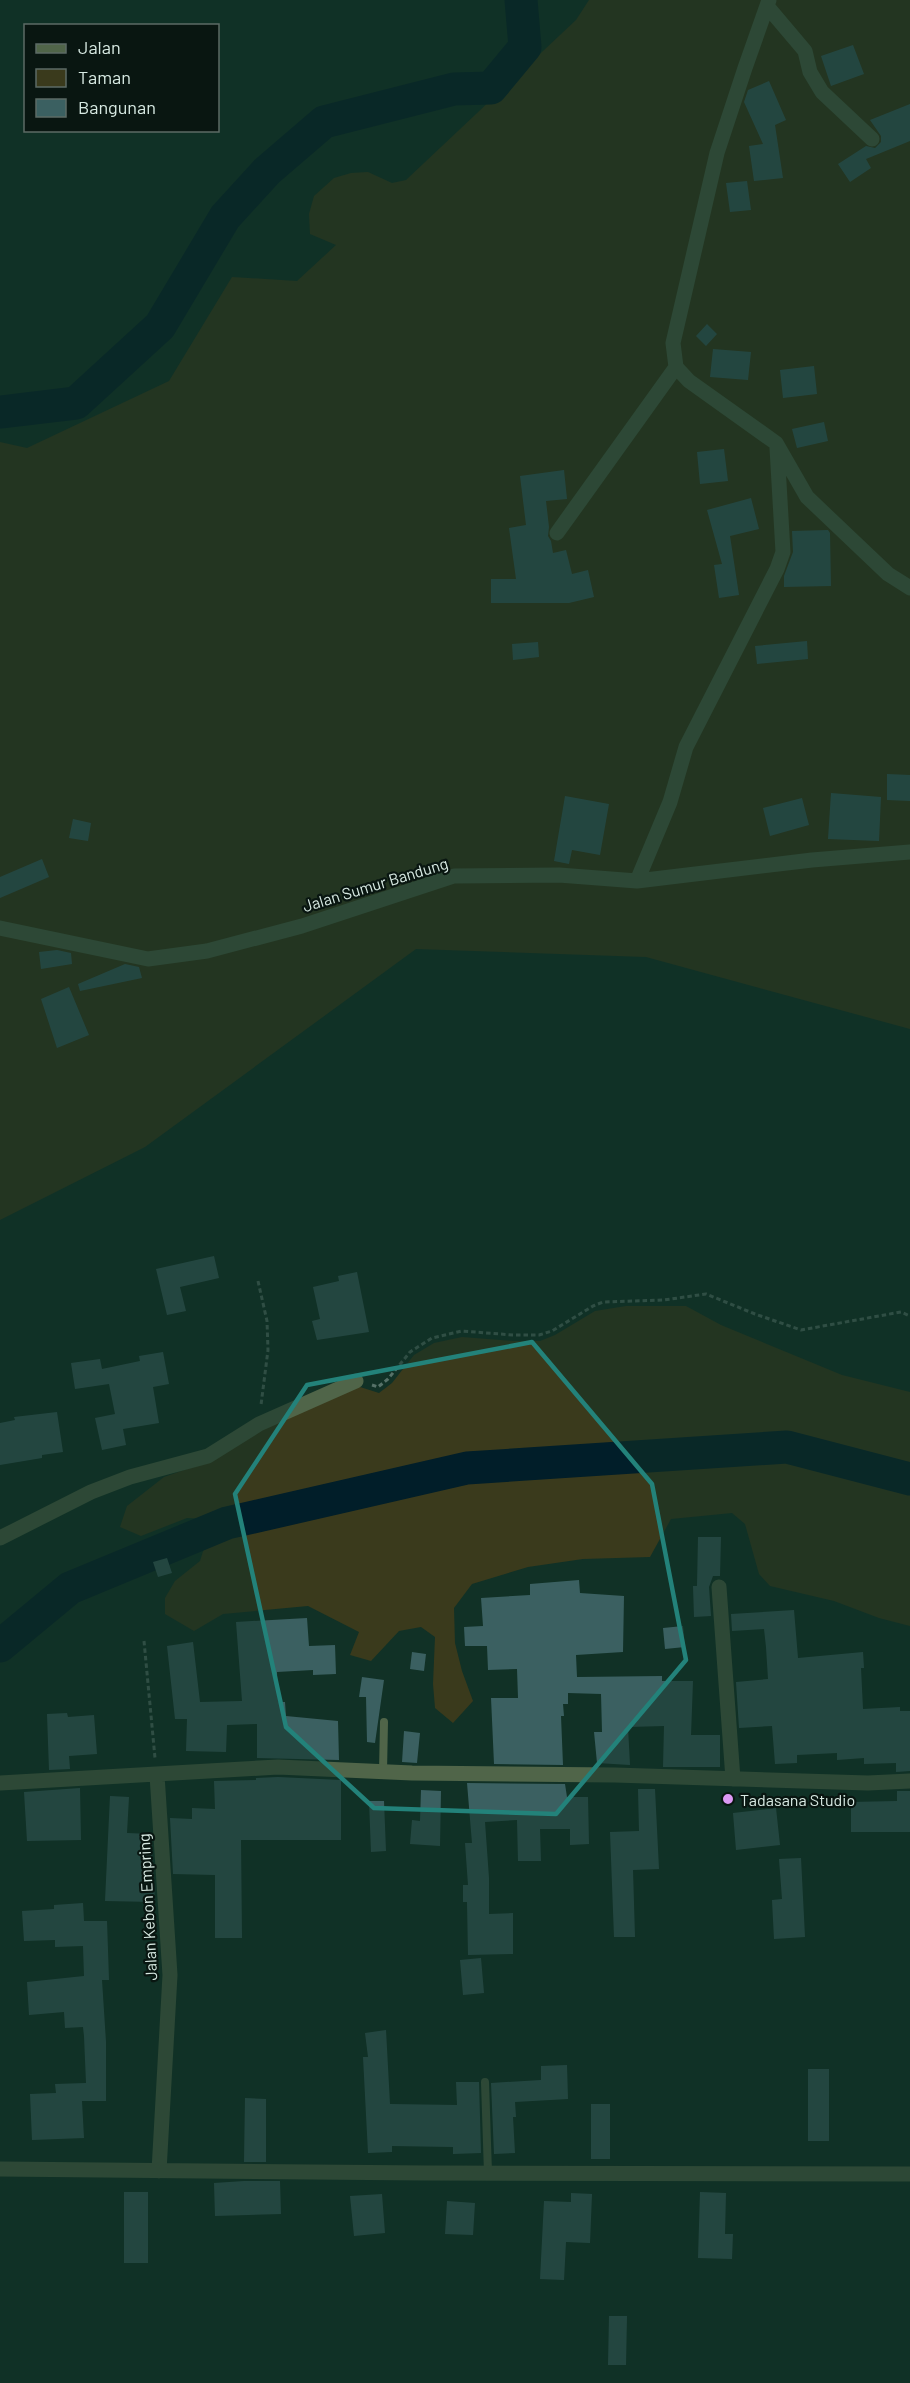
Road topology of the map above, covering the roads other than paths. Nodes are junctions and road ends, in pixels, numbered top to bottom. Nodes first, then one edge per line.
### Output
1 (768, 3) edge
2 (872, 139) dead end
3 (676, 367) junction
4 (776, 443) junction
5 (557, 533) dead end
6 (910, 588) edge
7 (910, 852) edge
8 (637, 881) junction
9 (0, 928) edge
10 (356, 1381) road end
11 (0, 1538) edge
12 (719, 1587) dead end
13 (384, 1722) dead end
14 (383, 1772) junction
15 (157, 1775) junction
16 (733, 1779) junction
17 (910, 1781) edge
18 (0, 1783) edge
19 (485, 2082) dead end
20 (0, 2169) edge
21 (159, 2171) junction
22 (488, 2174) junction
23 (910, 2174) edge

1 - 2 street
1 - 3 street
3 - 4 street
3 - 5 street
4 - 6 street
4 - 8 street
7 - 8 street, Jalan Sumur Bandung
8 - 9 street, Jalan Sumur Bandung
10 - 11 street
12 - 16 street
13 - 14 lane
14 - 15 street
14 - 16 street
15 - 18 street
15 - 21 street, Jalan Kebon Empring
16 - 17 street
19 - 22 lane
20 - 21 street
21 - 22 street
22 - 23 street

